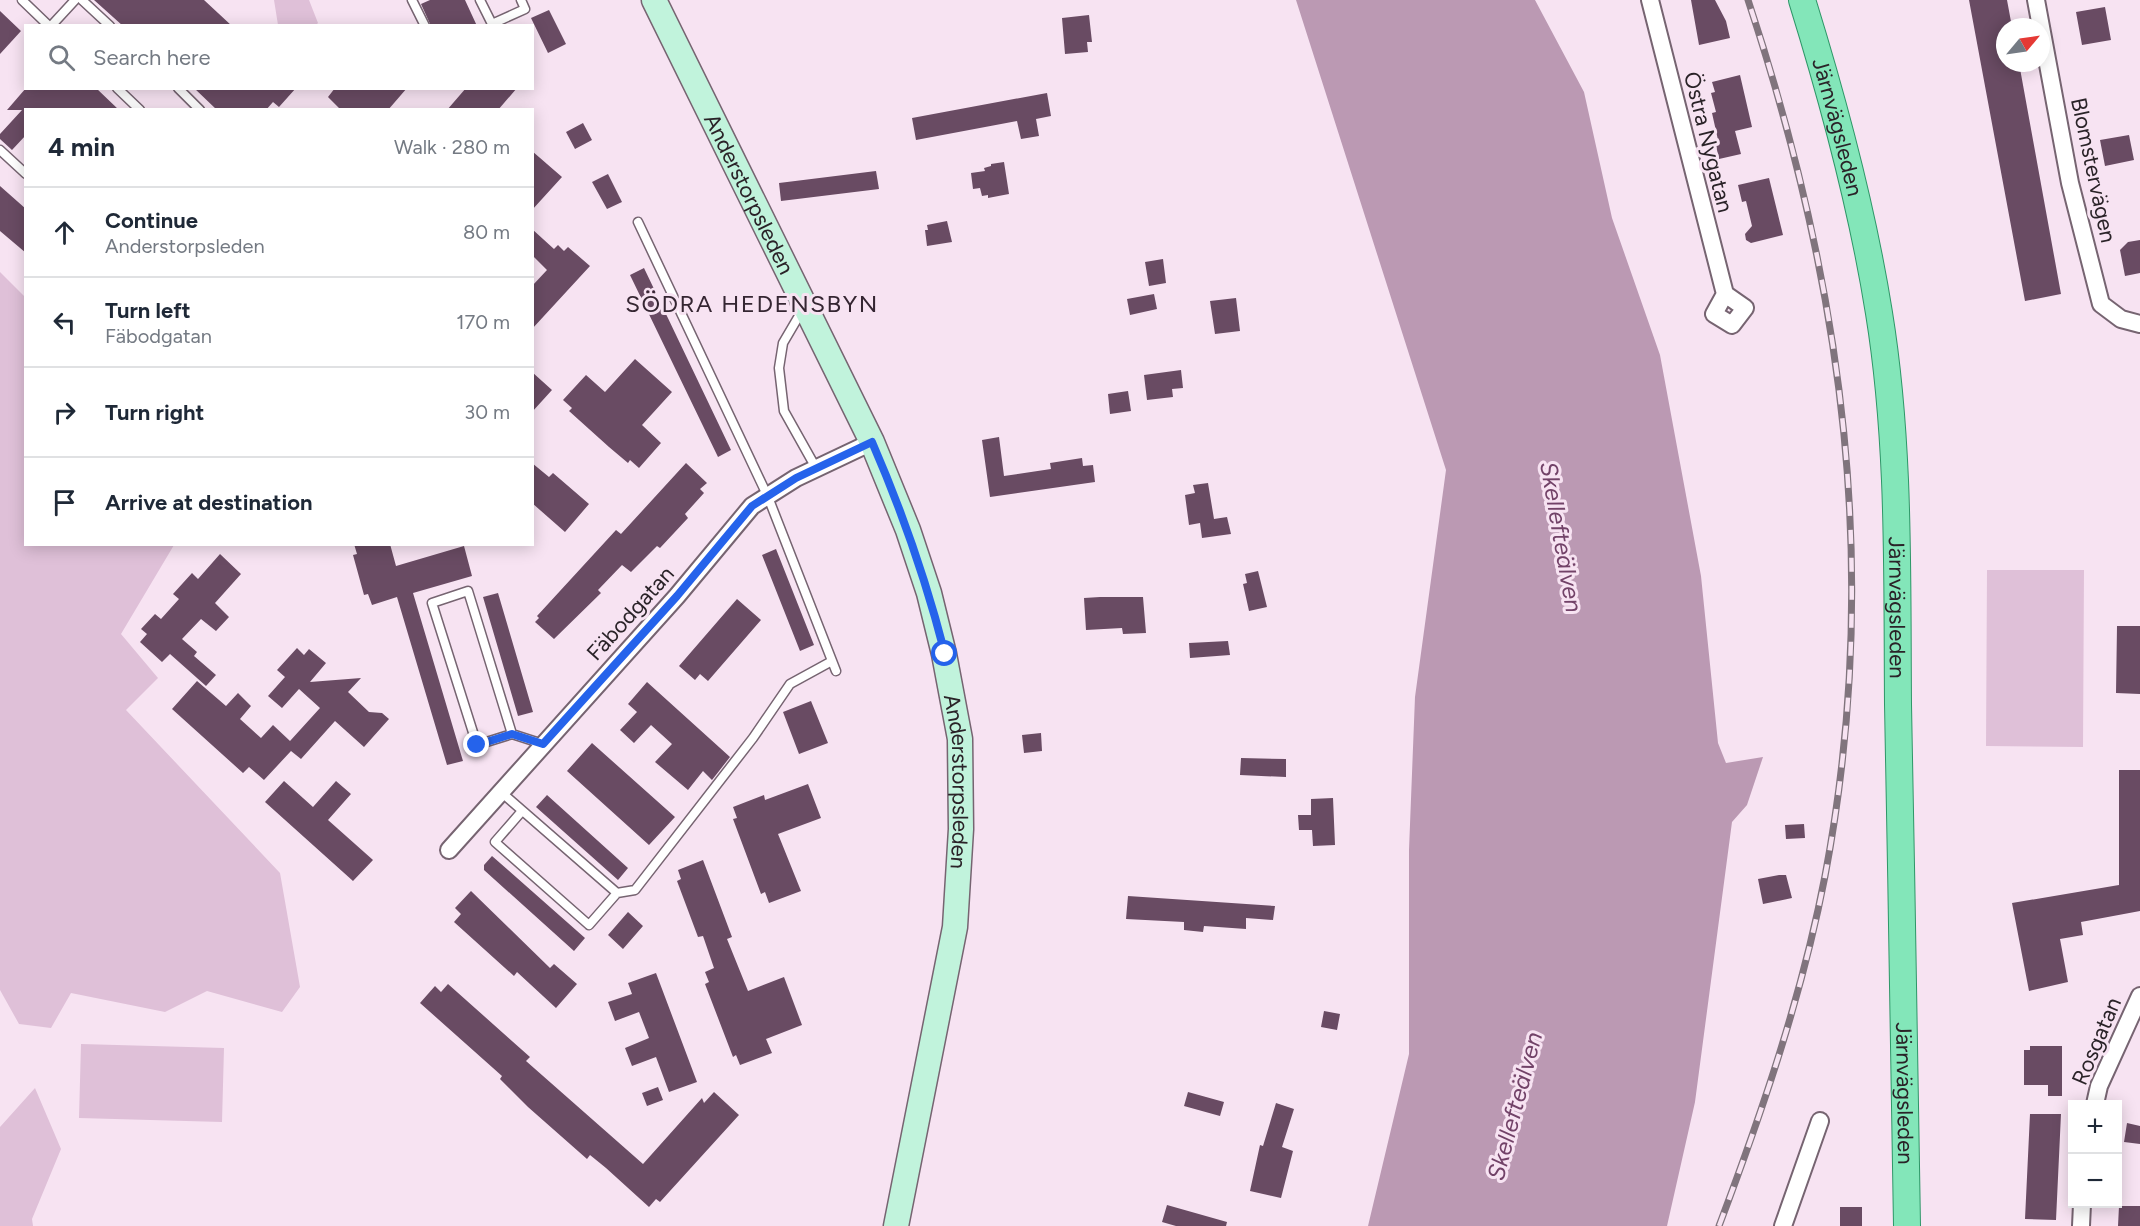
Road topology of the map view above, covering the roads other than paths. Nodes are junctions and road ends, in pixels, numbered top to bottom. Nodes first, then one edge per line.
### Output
1 (22, 0) edge
2 (75, 0) edge
3 (82, 0) edge
4 (412, 0) edge
5 (480, 0) edge
6 (521, 0) edge
7 (654, 0) edge
8 (1650, 0) edge
9 (1802, 0) edge
10 (2036, 0) edge
11 (48, 24) edge
12 (52, 24) edge
13 (108, 24) edge
14 (424, 24) edge
15 (490, 24) edge
16 (492, 24) edge
17 (119, 90) edge
18 (180, 90) edge
19 (138, 108) edge
20 (198, 108) edge
21 (0, 150) edge
22 (24, 172) edge
23 (638, 222) dead end
24 (1725, 294) dead end
25 (805, 306) junction
26 (2140, 324) edge
27 (872, 442) junction
28 (816, 468) junction
29 (768, 496) junction
30 (832, 661) junction
31 (836, 671) dead end
32 (512, 734) junction
33 (543, 744) junction
34 (501, 791) junction
35 (522, 811) junction
36 (449, 850) dead end
37 (617, 893) junction
38 (2140, 996) edge
39 (2096, 1100) edge
40 (1820, 1121) dead end
41 (2082, 1208) edge
42 (896, 1226) edge
43 (1783, 1226) edge
44 (1907, 1226) edge
45 (2081, 1226) edge

1 - 11 lane
2 - 12 lane
3 - 13 lane
4 - 14 lane
5 - 15 lane
6 - 16 lane
7 - 25 main road, Anderstorpsleden
8 - 24 street, Östra Nygatan
9 - 44 main road, Järnvägsleden
10 - 26 street, Blomstervägen
17 - 19 lane
18 - 20 lane
21 - 22 lane
23 - 29 lane
25 - 27 main road, Anderstorpsleden
25 - 28 lane
27 - 28 street, Fäbodgatan
27 - 42 main road, Anderstorpsleden
28 - 29 street, Fäbodgatan
29 - 30 lane
29 - 33 street, Fäbodgatan
30 - 31 lane
30 - 37 lane
32 - 32 lane
32 - 33 lane
33 - 34 street, Fäbodgatan
34 - 35 lane
34 - 36 street, Fäbodgatan
35 - 37 lane
35 - 37 lane
38 - 39 street, Rosgatan
40 - 43 street
41 - 45 street

